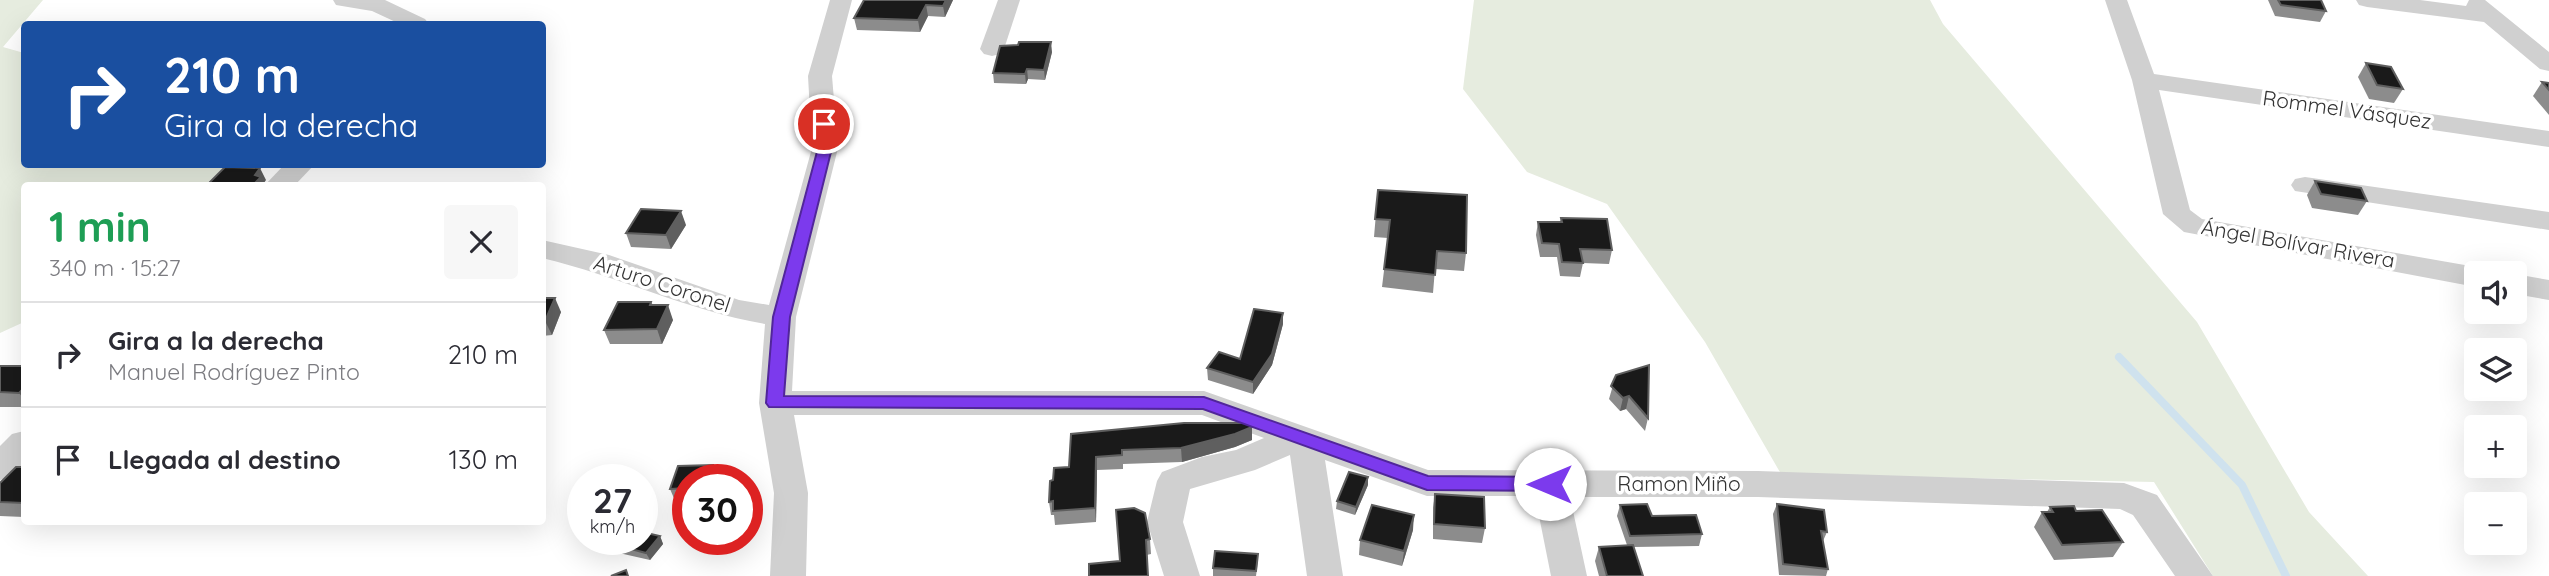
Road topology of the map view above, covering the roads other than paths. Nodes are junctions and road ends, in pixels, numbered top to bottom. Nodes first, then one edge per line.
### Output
1 (344, 0) edge
2 (841, 0) edge
3 (1009, 0) edge
4 (2116, 0) edge
5 (2367, 0) edge
6 (2472, 0) edge
7 (2491, 16) junction
8 (411, 21) edge
9 (992, 49) dead end
10 (2549, 64) edge
11 (2144, 80) junction
12 (2549, 139) edge
13 (297, 168) edge
14 (282, 182) edge
15 (2305, 185) dead end
16 (2549, 221) edge
17 (546, 250) edge
18 (2464, 275) edge
19 (2527, 286) edge
20 (2549, 290) edge
21 (782, 317) junction
22 (775, 403) junction
23 (1305, 439) junction
24 (21, 446) edge
25 (0, 467) edge
26 (1550, 484) junction
27 (788, 576) edge
28 (1182, 576) edge
29 (1325, 576) edge
30 (1569, 576) edge
31 (2195, 576) edge

1 - 8 street
2 - 21 street
3 - 9 street
4 - 11 street, Ángel Bolívar Rivera
5 - 7 street
6 - 7 street
7 - 10 street
11 - 12 street, Rommel Vásquez
11 - 18 street, Ángel Bolívar Rivera
13 - 14 street
15 - 16 street
17 - 21 street, Arturo Coronel
19 - 20 street
21 - 22 street
22 - 23 street, Ramon Miño
22 - 27 street
23 - 26 street, Ramon Miño
23 - 28 street
23 - 29 street
24 - 25 street
26 - 30 street
26 - 31 street, Ramon Miño

